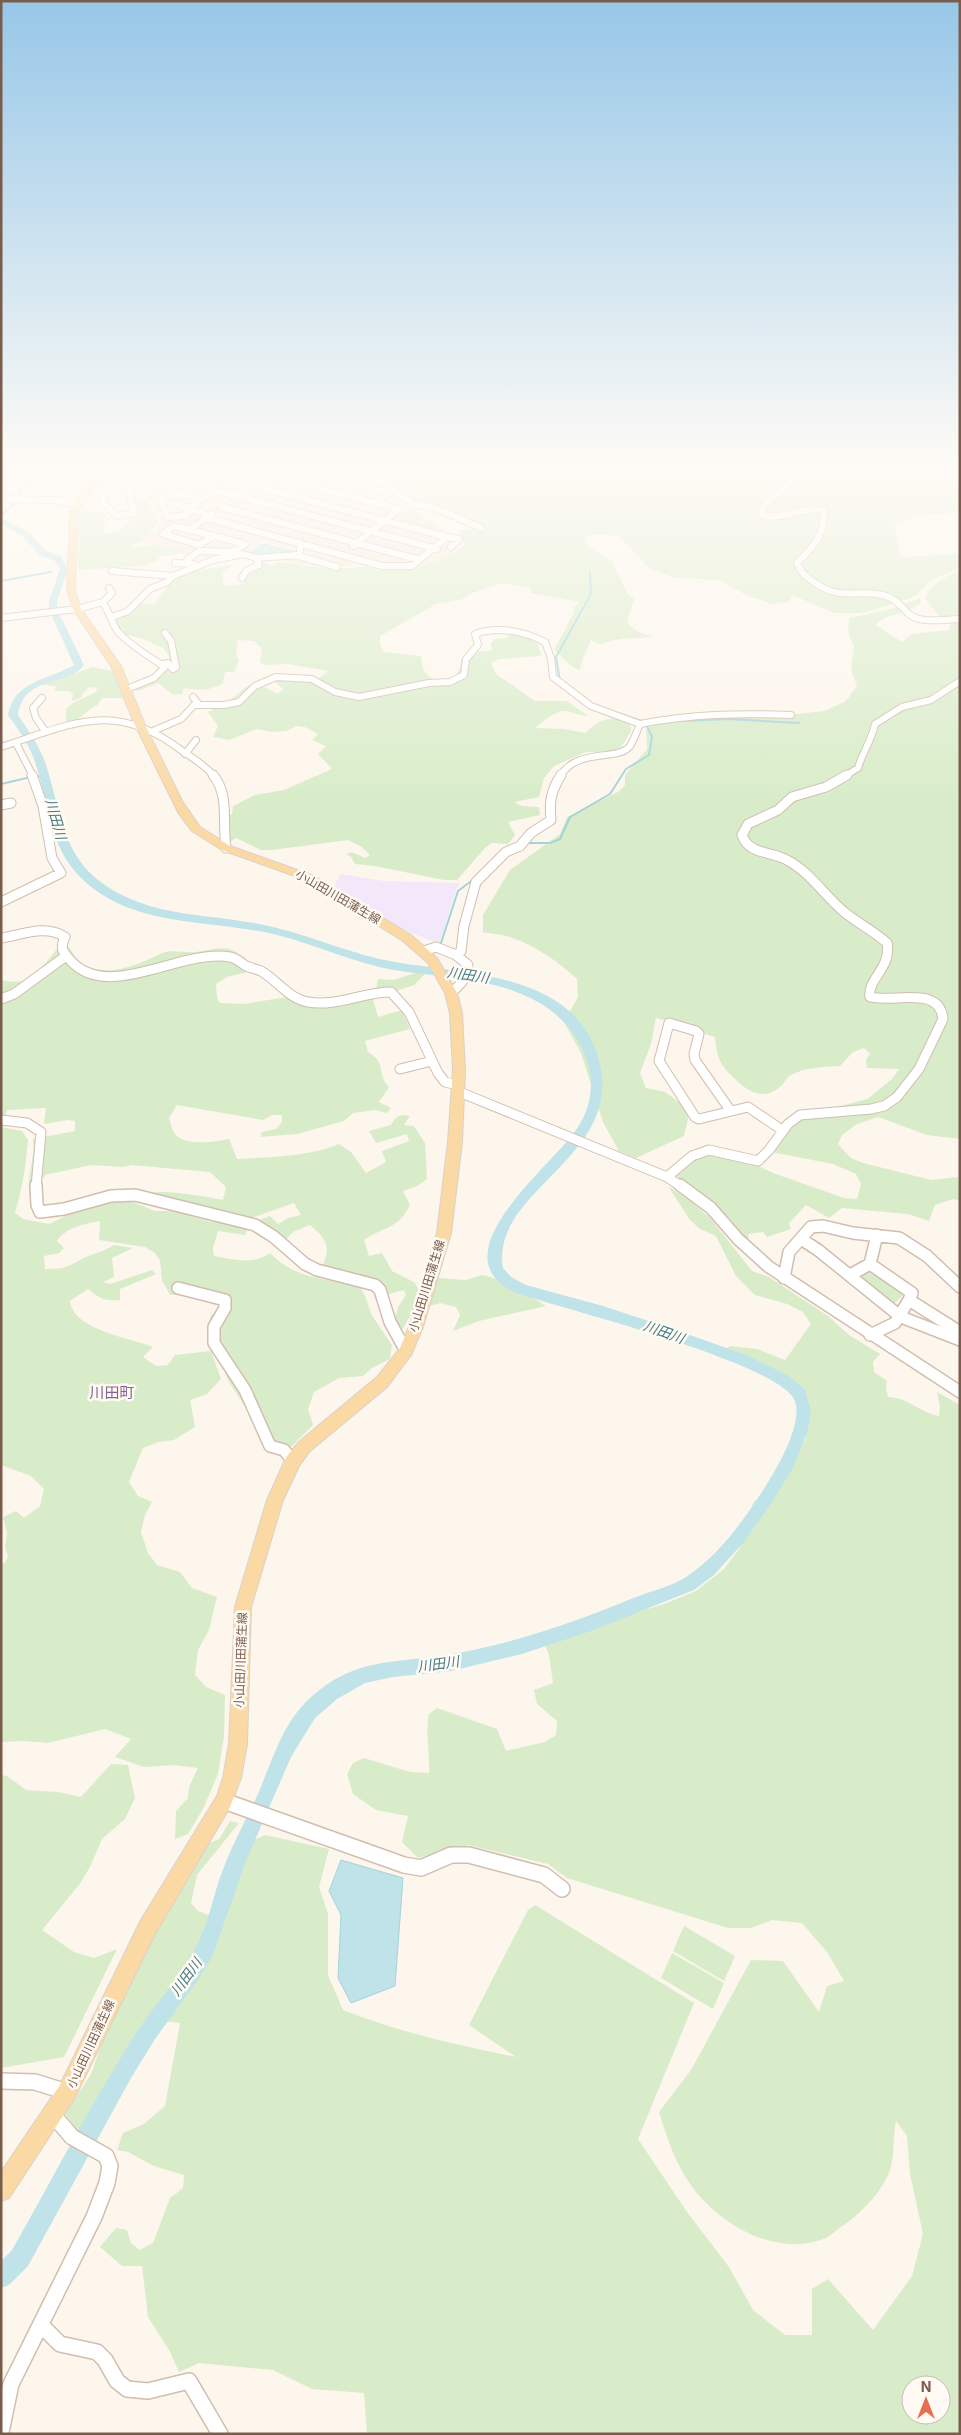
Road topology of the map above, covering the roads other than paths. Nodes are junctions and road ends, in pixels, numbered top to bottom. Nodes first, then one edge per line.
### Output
1 (72, 577) edge
2 (172, 577) edge
3 (807, 577) edge
4 (109, 588) dead end
5 (103, 599) junction
6 (77, 609) junction
7 (112, 617) junction
8 (1, 618) edge
9 (960, 619) edge
10 (1, 622) edge
11 (21, 622) dead end
12 (165, 633) dead end
13 (163, 664) junction
14 (960, 682) edge
15 (127, 689) junction
16 (42, 698) dead end
17 (33, 708) junction
18 (24, 709) dead end
19 (791, 715) dead end
20 (172, 722) junction
21 (644, 723) junction
22 (140, 725) junction
23 (45, 731) junction
24 (153, 731) junction
25 (196, 740) dead end
26 (10, 743) edge
27 (185, 754) junction
28 (10, 802) dead end
29 (1, 805) edge
30 (226, 848) junction
31 (1, 902) edge
32 (1, 938) edge
33 (424, 952) junction
34 (456, 955) junction
35 (66, 956) junction
36 (451, 993) junction
37 (1, 999) edge
38 (432, 1061) junction
39 (405, 1065) dead end
40 (457, 1088) junction
41 (730, 1110) junction
42 (1, 1120) edge
43 (782, 1130) junction
44 (667, 1177) junction
45 (878, 1235) junction
46 (801, 1239) junction
47 (870, 1264) junction
48 (850, 1275) junction
49 (784, 1278) junction
50 (960, 1287) edge
51 (178, 1288) dead end
52 (909, 1300) junction
53 (901, 1316) junction
54 (960, 1332) edge
55 (870, 1335) junction
56 (960, 1340) edge
57 (406, 1350) junction
58 (960, 1392) edge
59 (293, 1461) junction
60 (229, 1803) junction
61 (562, 1890) dead end
62 (1, 2081) edge
63 (67, 2092) junction
64 (54, 2116) junction
65 (1, 2190) edge
66 (41, 2325) junction
67 (1, 2432) edge
68 (220, 2434) edge

1 - 6 main road, 小山田川田蒲生線
2 - 7 street
3 - 9 street
4 - 5 street
5 - 6 street
5 - 7 street
6 - 8 street
6 - 15 main road, 小山田川田蒲生線
7 - 13 street
10 - 11 street
12 - 13 street
13 - 15 street
14 - 43 street
15 - 22 main road, 小山田川田蒲生線
16 - 17 street
17 - 18 street
17 - 23 street
19 - 21 street
20 - 21 street
20 - 22 street
20 - 24 street
21 - 34 street
22 - 23 street
22 - 24 street
22 - 30 main road, 小山田川田蒲生線
23 - 26 street
24 - 27 street
25 - 27 street
26 - 31 street
27 - 30 street
28 - 29 street
30 - 33 main road, 小山田川田蒲生線
32 - 35 street
33 - 34 street
33 - 36 main road, 小山田川田蒲生線
34 - 36 street
35 - 37 street
35 - 38 street
36 - 40 main road, 小山田川田蒲生線
38 - 39 street
38 - 40 street
40 - 44 street
40 - 57 main road, 小山田川田蒲生線
41 - 41 street
41 - 43 street
42 - 57 street
43 - 44 street
44 - 49 street
45 - 46 street
45 - 47 street
45 - 50 street
46 - 48 street
46 - 49 street
47 - 48 street
47 - 52 street
48 - 53 street
49 - 55 street
51 - 59 street
52 - 53 street
52 - 54 street
53 - 55 street
53 - 56 street
55 - 58 street
57 - 59 main road, 小山田川田蒲生線
59 - 60 main road, 小山田川田蒲生線
60 - 61 street
60 - 63 main road, 小山田川田蒲生線
62 - 63 street
63 - 64 main road, 小山田川田蒲生線
64 - 65 main road, 小山田川田蒲生線
64 - 66 street
66 - 67 street
66 - 68 street

